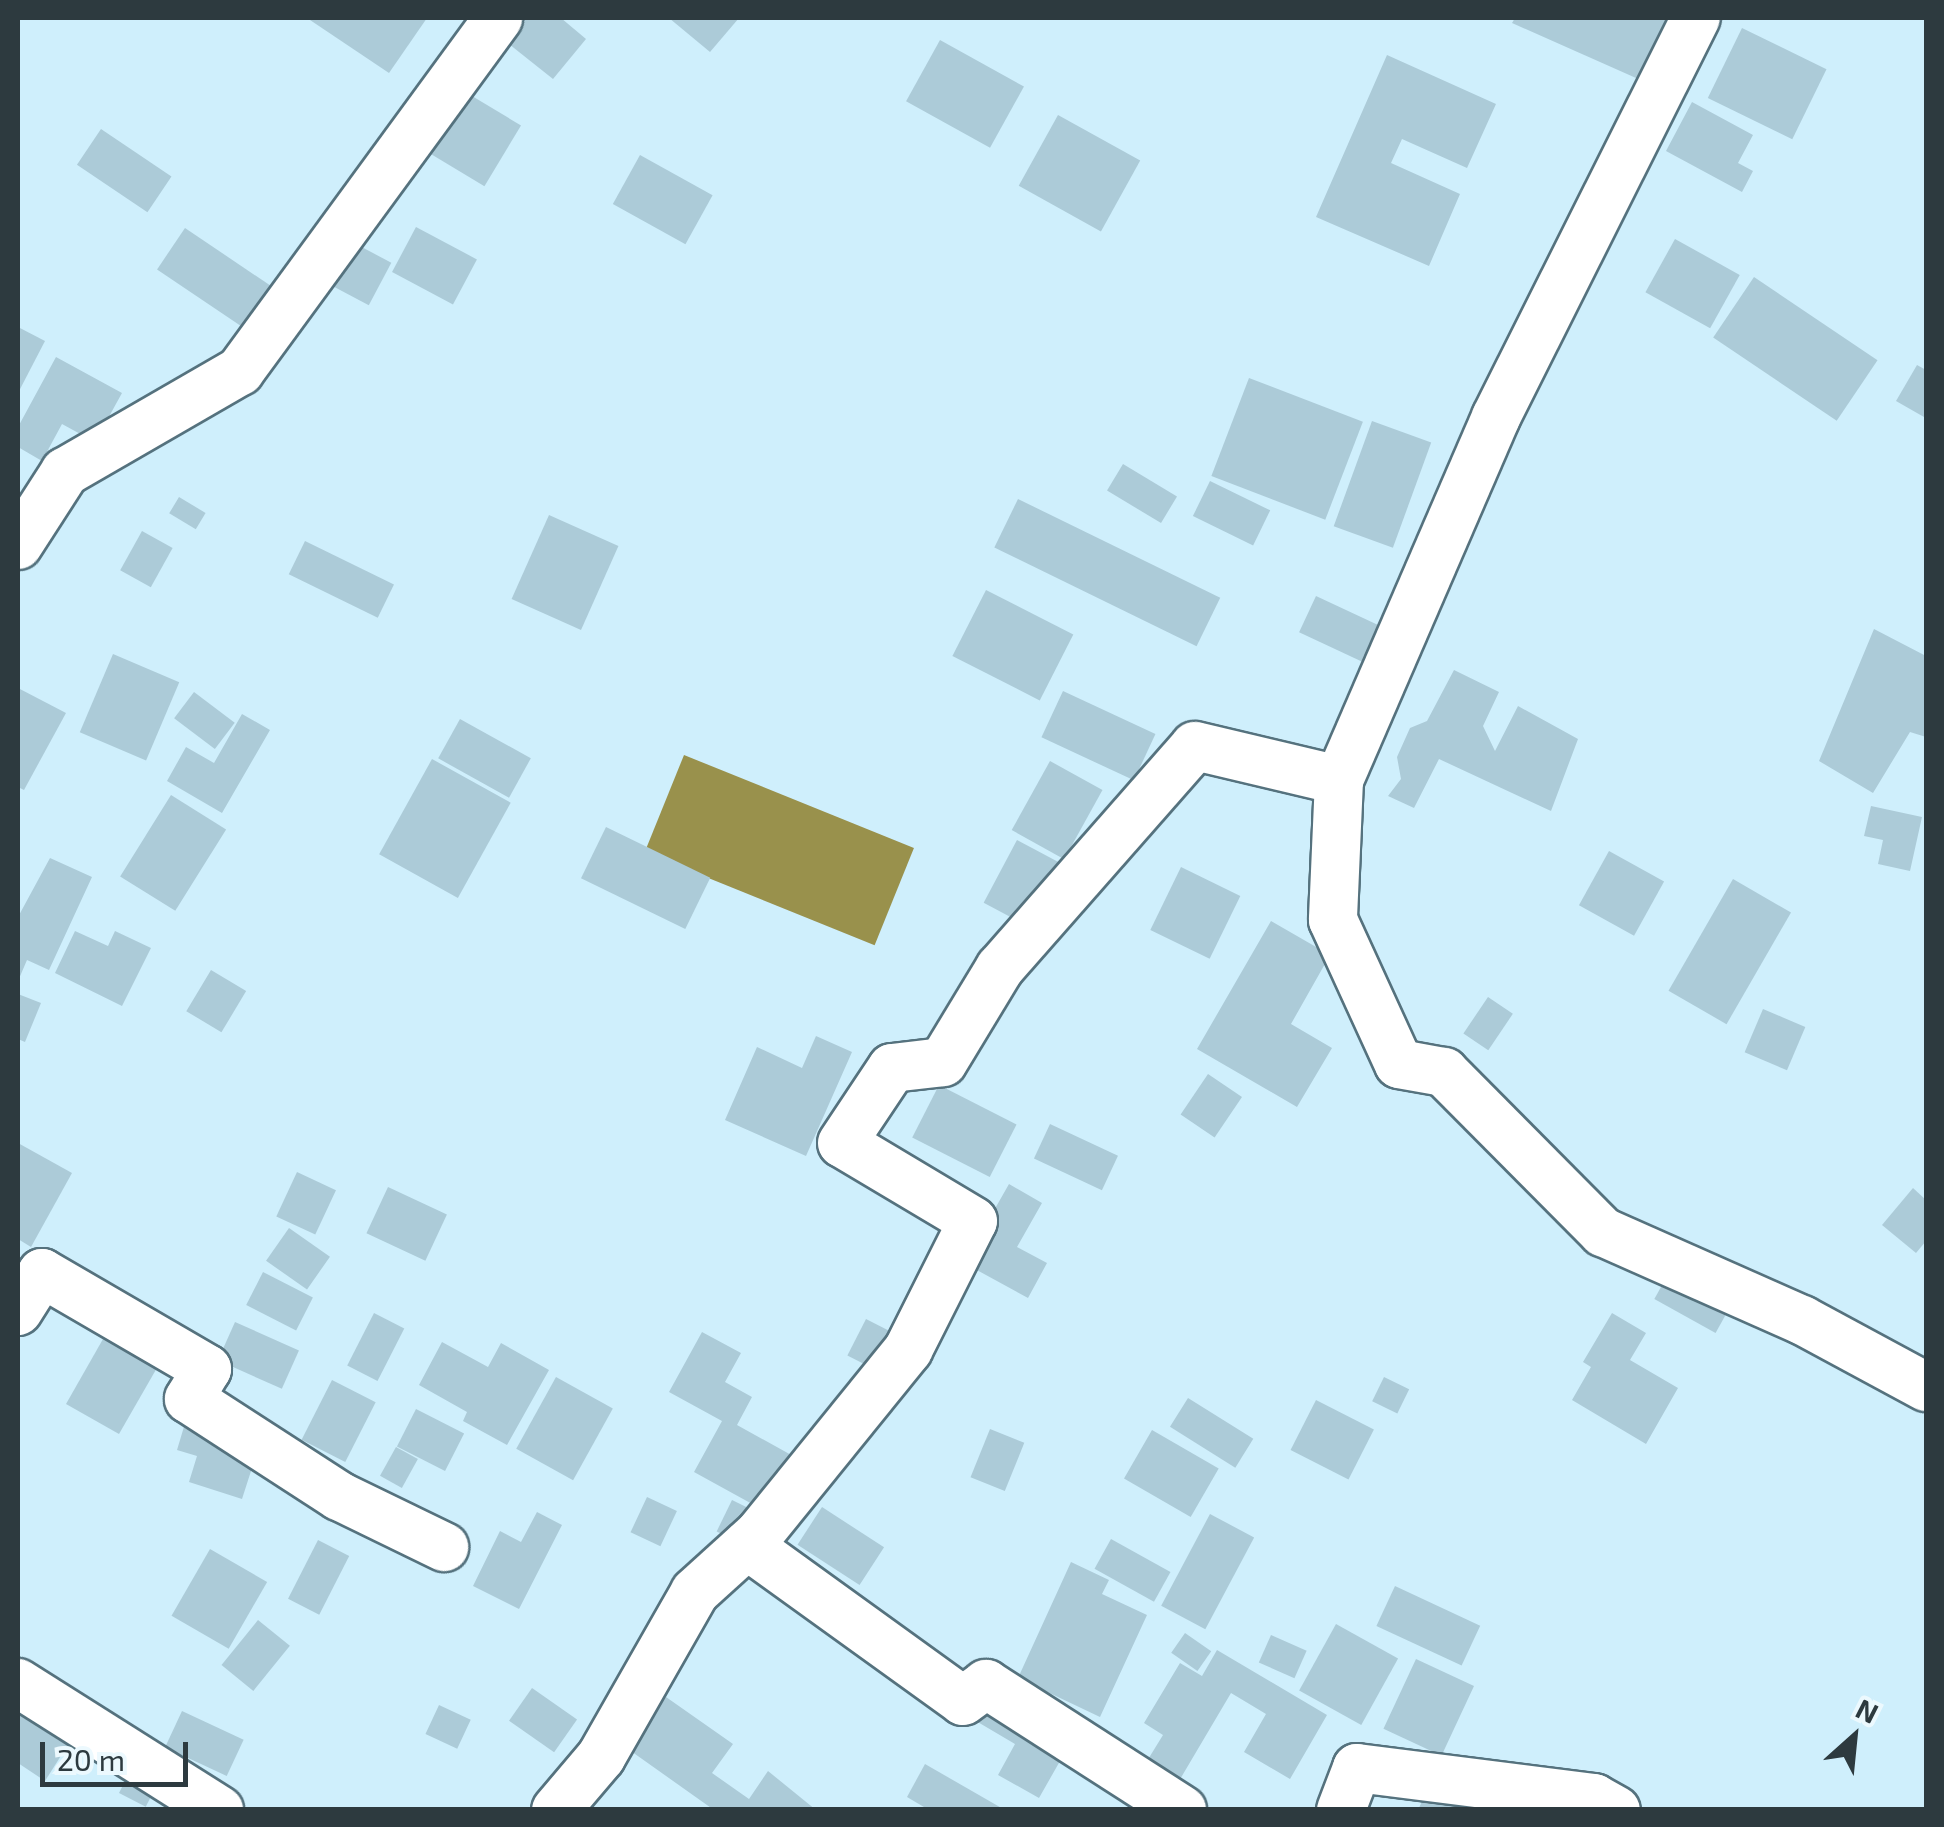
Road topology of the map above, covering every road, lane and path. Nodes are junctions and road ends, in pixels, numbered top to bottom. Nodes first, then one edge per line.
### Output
1 (498, 18) edge
2 (1696, 18) edge
3 (18, 545) edge
4 (1340, 780) junction
5 (18, 1311) edge
6 (1926, 1386) edge
7 (746, 1545) junction
8 (444, 1547) dead end
9 (18, 1682) edge
10 (219, 1810) edge
11 (556, 1810) edge
12 (1182, 1810) edge
13 (1341, 1810) edge
14 (1616, 1810) edge

1 - 3 street
2 - 4 street
4 - 6 street
4 - 7 street
5 - 8 street
7 - 11 street
7 - 12 street
9 - 10 street
13 - 14 street

